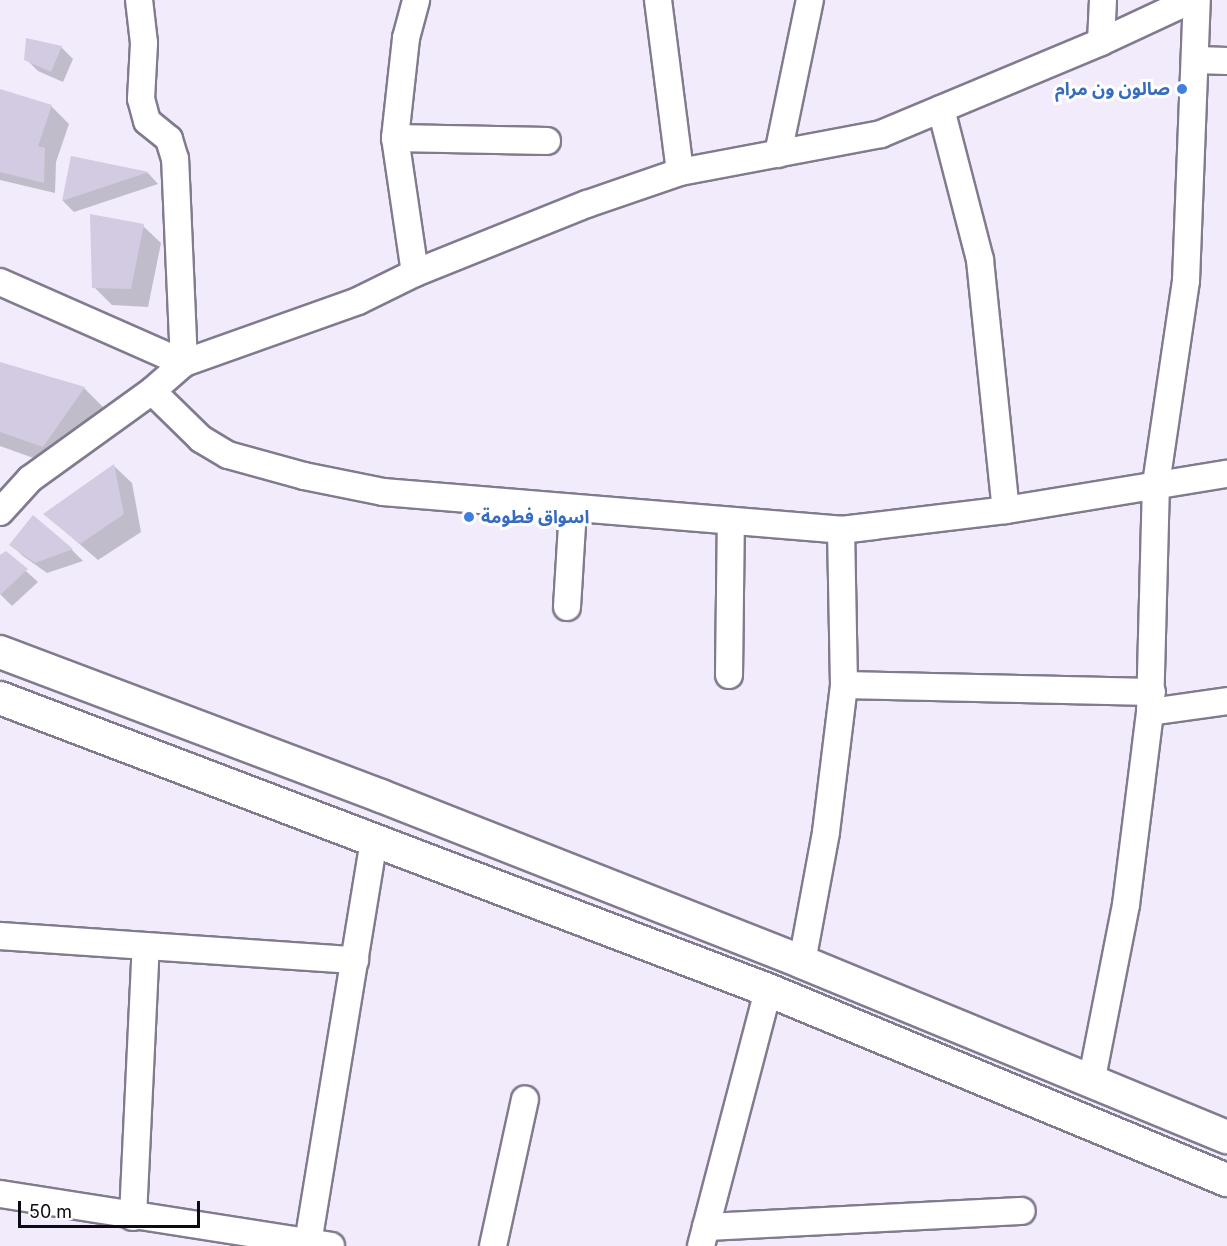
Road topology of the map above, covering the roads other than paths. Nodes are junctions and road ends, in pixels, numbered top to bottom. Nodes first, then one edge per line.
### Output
1 (139, 0) edge
2 (416, 0) edge
3 (658, 0) edge
4 (810, 0) edge
5 (1103, 0) edge
6 (1191, 0) edge
7 (1197, 0) edge
8 (1101, 42) junction
9 (1197, 60) junction
10 (1227, 61) edge
11 (941, 109) junction
12 (395, 138) junction
13 (547, 141) dead end
14 (778, 154) junction
15 (680, 172) junction
16 (415, 273) junction
17 (0, 282) edge
18 (184, 363) junction
19 (152, 391) junction
20 (1227, 474) edge
21 (1156, 483) junction
22 (573, 509) junction
23 (1006, 510) junction
24 (0, 512) edge
25 (731, 521) junction
26 (841, 530) junction
27 (567, 607) dead end
28 (0, 652) edge
29 (729, 675) dead end
30 (844, 685) junction
31 (0, 698) edge
32 (1227, 701) edge
33 (1151, 702) junction
34 (374, 839) junction
35 (670, 910) junction
36 (0, 936) edge
37 (146, 946) junction
38 (657, 947) junction
39 (355, 960) junction
40 (802, 962) junction
41 (768, 990) junction
42 (1090, 1083) junction
43 (525, 1099) dead end
44 (1227, 1137) edge
45 (1227, 1180) edge
46 (0, 1194) edge
47 (1022, 1211) dead end
48 (133, 1217) junction
49 (704, 1237) edge
50 (320, 1245) edge
51 (494, 1246) edge

1 - 18 street
2 - 12 street
3 - 15 street
4 - 14 street
5 - 8 street
6 - 8 street
7 - 9 street
8 - 11 street
9 - 10 street
9 - 21 street
11 - 14 street
11 - 23 street
12 - 13 street
12 - 16 street
14 - 15 street
15 - 16 street
16 - 18 street
17 - 18 street
18 - 19 street
19 - 22 street
19 - 24 street
20 - 21 street
21 - 23 street
21 - 33 street
22 - 25 street
22 - 27 street
23 - 26 street
25 - 26 street
25 - 29 street
26 - 30 street
28 - 35 street
30 - 33 street
30 - 40 street
31 - 34 street
32 - 33 street
33 - 42 street
34 - 38 street
34 - 39 street
35 - 38 street
35 - 40 street
36 - 37 street
37 - 39 street
37 - 48 street
38 - 41 street
39 - 50 street
40 - 42 street
41 - 45 street
41 - 49 street
42 - 44 street
43 - 51 street
46 - 48 street
47 - 49 street
48 - 50 street

